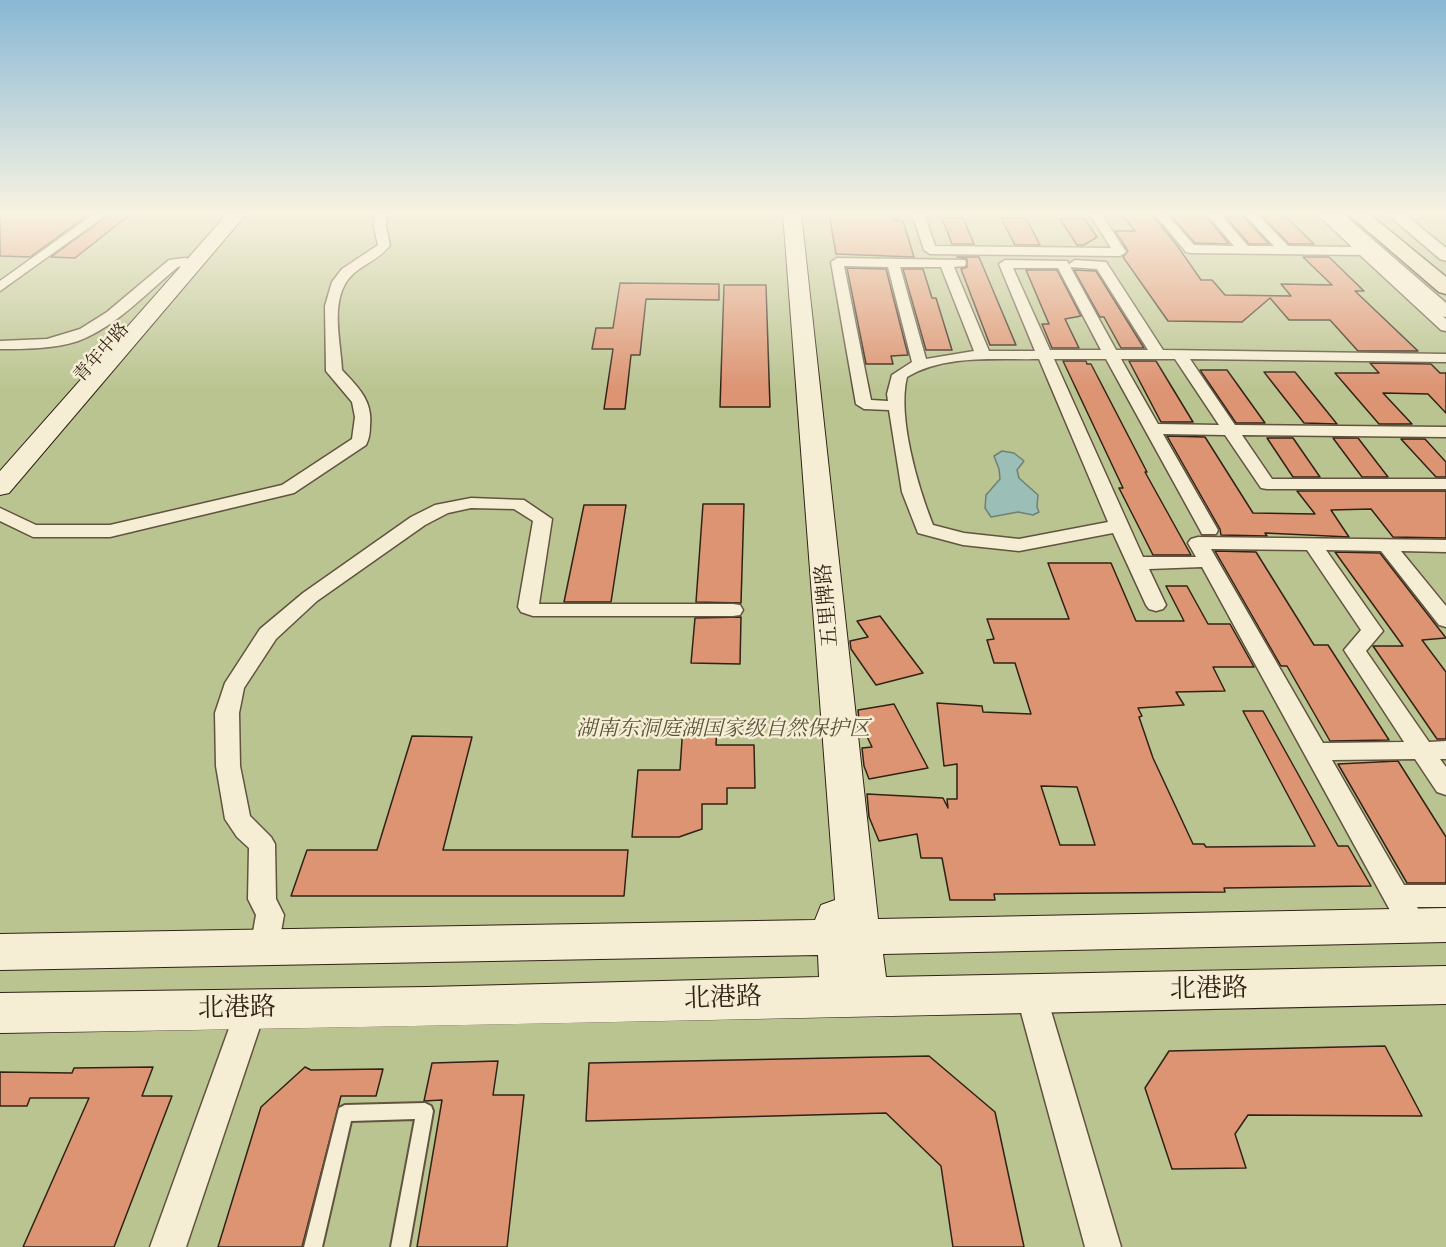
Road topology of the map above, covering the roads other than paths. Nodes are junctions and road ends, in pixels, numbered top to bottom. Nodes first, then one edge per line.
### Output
1 (22, 271) edge
2 (164, 271) edge
3 (177, 271) edge
4 (188, 271) edge
5 (350, 271) edge
6 (788, 271) edge
7 (797, 271) edge
8 (839, 271) edge
9 (895, 271) edge
10 (949, 271) edge
11 (1008, 271) edge
12 (1066, 271) edge
13 (1105, 271) edge
14 (1390, 271) edge
15 (1395, 271) edge
16 (1426, 271) edge
17 (0, 287) edge
18 (1446, 288) edge
19 (1446, 312) edge
20 (1446, 327) edge
21 (0, 345) edge
22 (1045, 354) junction
23 (1112, 354) junction
24 (982, 355) junction
25 (1159, 355) junction
26 (1180, 355) junction
27 (1446, 358) edge
28 (920, 365) junction
29 (897, 406) junction
30 (1152, 429) junction
31 (1231, 430) junction
32 (1446, 432) edge
33 (0, 465) edge
34 (1446, 484) edge
35 (0, 488) edge
36 (0, 514) edge
37 (1119, 526) junction
38 (1209, 530) dead end
39 (1312, 544) junction
40 (1387, 546) junction
41 (1446, 546) edge
42 (1196, 562) dead end
43 (1137, 563) junction
44 (1156, 605) dead end
45 (733, 610) dead end
46 (1446, 620) edge
47 (1446, 750) edge
48 (1315, 752) junction
49 (1446, 786) edge
50 (1446, 896) edge
51 (1419, 916) edge
52 (848, 937) junction
53 (259, 949) junction
54 (0, 952) edge
55 (1446, 985) edge
56 (1031, 994) junction
57 (854, 996) junction
58 (251, 1009) junction
59 (0, 1013) edge
60 (168, 1247) edge
61 (313, 1247) edge
62 (400, 1247) edge
63 (1103, 1247) edge

1 - 17 street
2 - 21 street
3 - 33 main road, 青年中路
4 - 35 main road
5 - 36 street
6 - 52 main road, 五里牌路
7 - 52 main road, 五里牌路
8 - 29 street
9 - 28 street
10 - 24 street
11 - 22 street
12 - 23 street
13 - 25 street
14 - 20 street
15 - 19 street
16 - 18 main road
22 - 23 street
22 - 24 street
22 - 37 street
23 - 25 street
23 - 30 street
24 - 28 street
25 - 26 street
26 - 27 street
26 - 31 street
28 - 29 street
29 - 37 street
30 - 31 street
30 - 38 street
31 - 32 street
31 - 34 street
37 - 43 street
39 - 40 street
39 - 48 street
39 - 49 street
40 - 41 street
40 - 46 street
42 - 43 street
43 - 44 street
45 - 53 street
47 - 48 street
48 - 51 street
50 - 51 street
51 - 52 main road
52 - 53 main road
52 - 57 main road, 五里牌路
53 - 54 main road
55 - 56 main road, 北港路
56 - 57 main road, 北港路
56 - 63 street
57 - 58 main road, 北港路
58 - 59 main road, 北港路
58 - 60 street
61 - 62 lane

